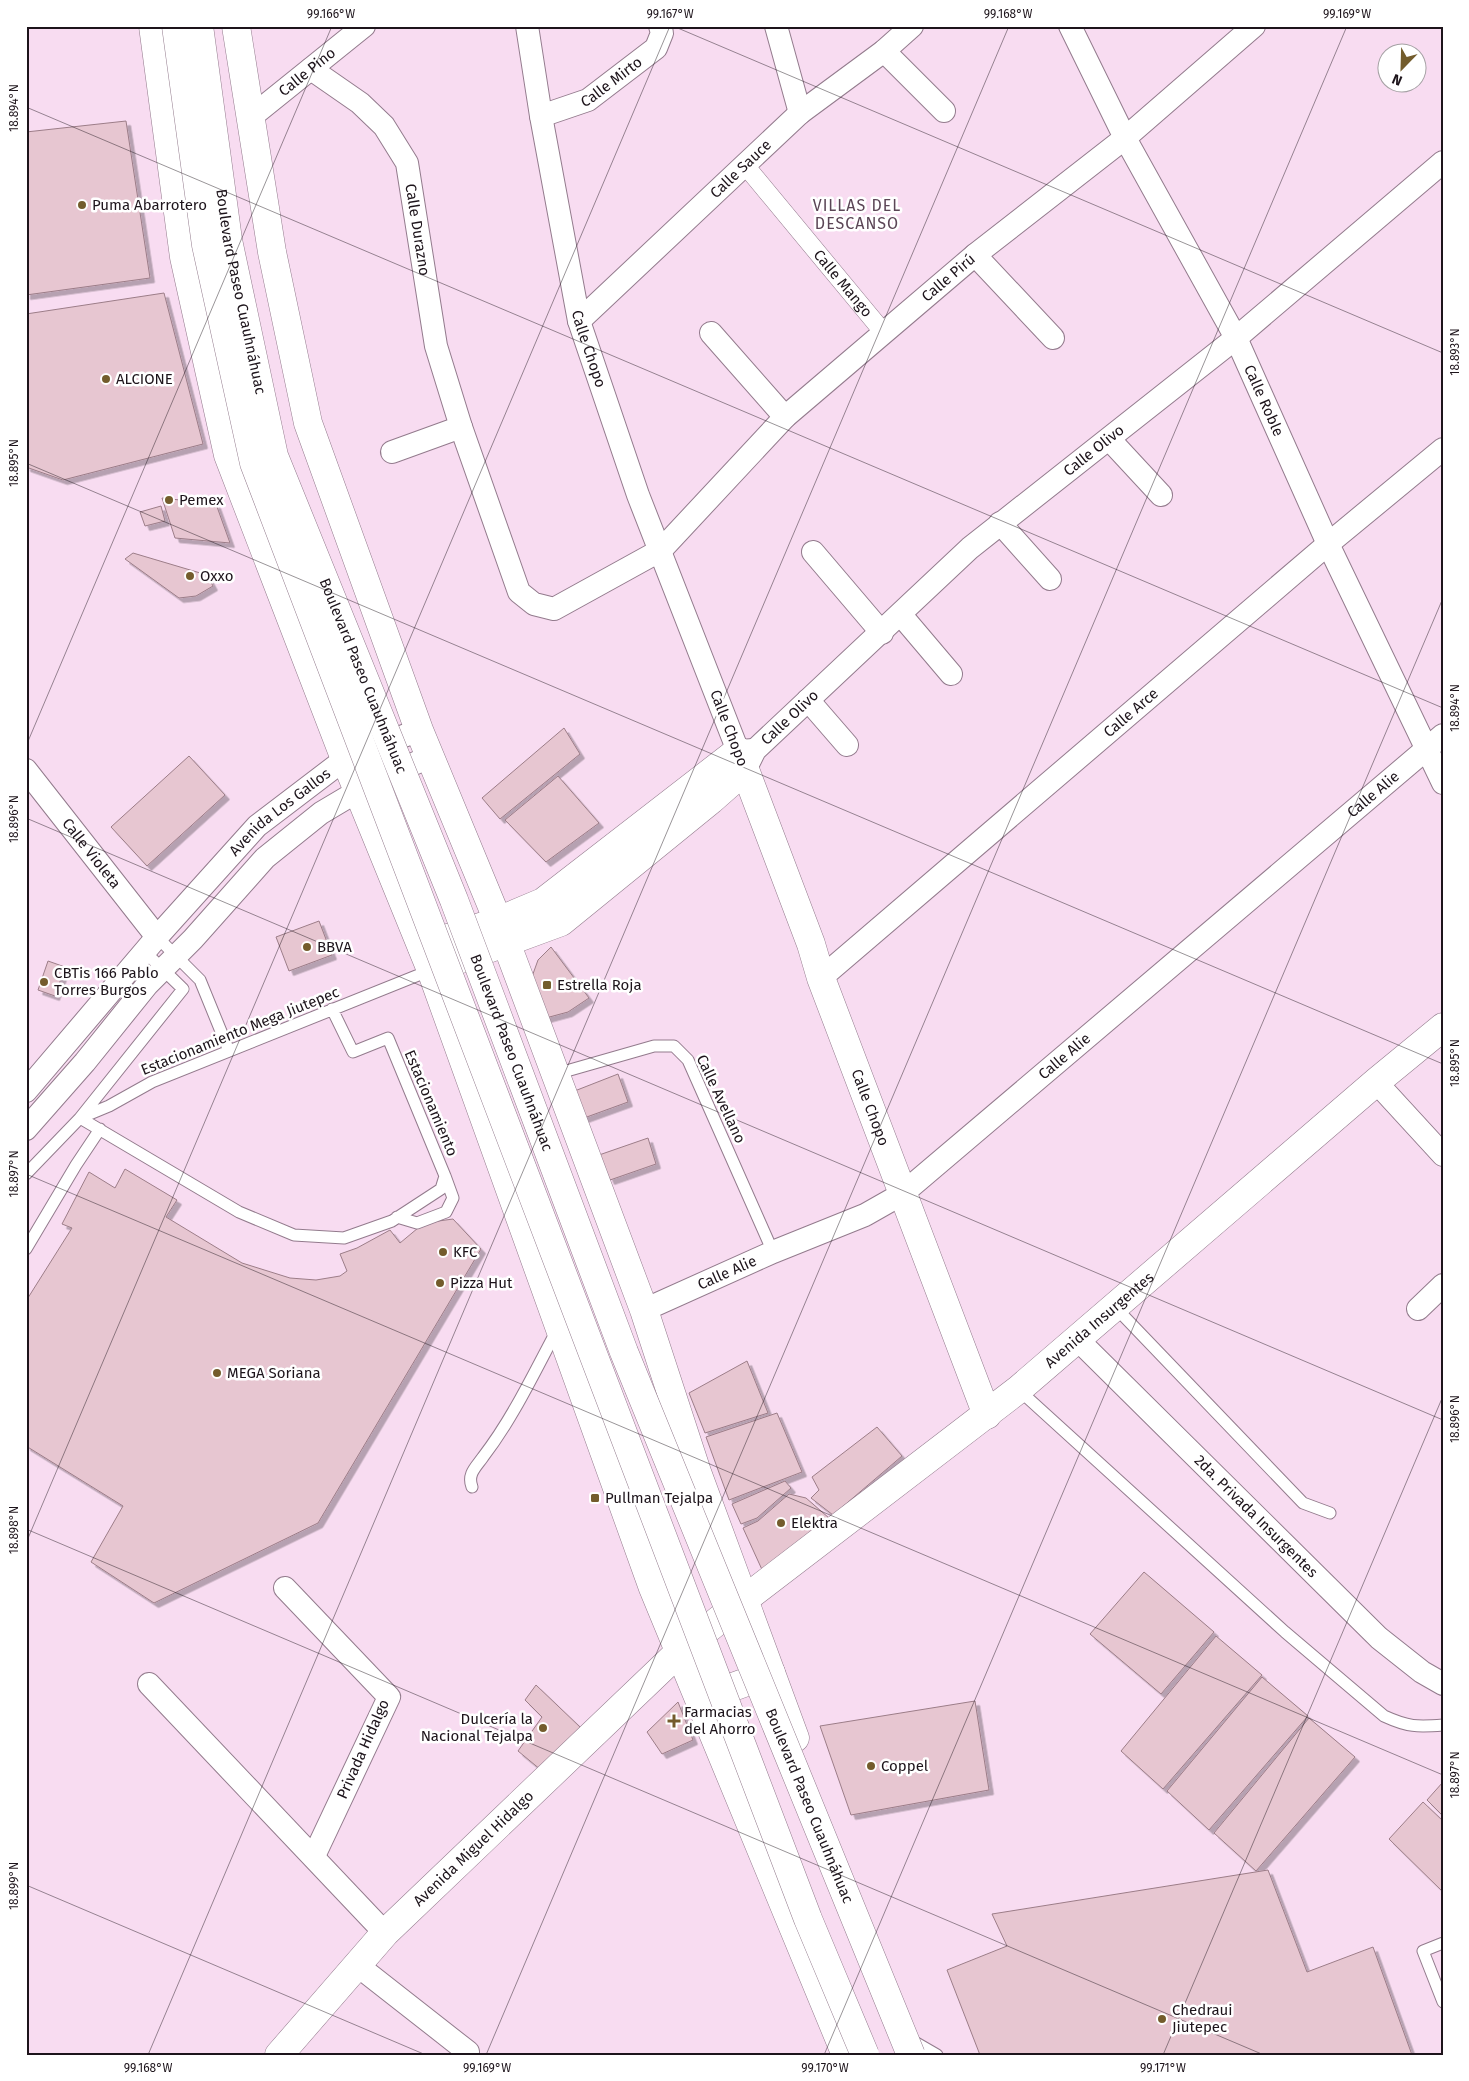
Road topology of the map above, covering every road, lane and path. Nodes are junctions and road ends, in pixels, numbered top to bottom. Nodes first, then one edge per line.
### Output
1 (153, 26) edge
2 (176, 26) edge
3 (199, 26) edge
4 (236, 26) edge
5 (364, 26) edge
6 (527, 26) edge
7 (660, 26) edge
8 (776, 26) edge
9 (912, 26) edge
10 (1070, 26) edge
11 (1254, 26) edge
12 (884, 51) junction
13 (311, 70) junction
14 (944, 111) dead end
15 (800, 113) junction
16 (541, 116) junction
17 (251, 117) junction
18 (1125, 138) junction
19 (1443, 162) edge
20 (744, 164) junction
21 (975, 255) junction
22 (579, 321) junction
23 (711, 333) dead end
24 (884, 333) junction
25 (1053, 338) dead end
26 (1236, 338) junction
27 (785, 417) junction
28 (461, 427) junction
29 (1110, 440) junction
30 (1443, 449) edge
31 (392, 452) dead end
32 (1161, 495) dead end
33 (1000, 523) junction
34 (1328, 544) junction
35 (661, 550) junction
36 (813, 552) dead end
37 (1050, 579) dead end
38 (901, 615) junction
39 (882, 633) junction
40 (951, 674) dead end
41 (808, 700) junction
42 (418, 730) junction
43 (1443, 735) edge
44 (847, 745) dead end
45 (1425, 749) junction
46 (430, 756) junction
47 (746, 757) junction
48 (345, 759) junction
49 (26, 770) edge
50 (1443, 783) edge
51 (358, 791) junction
52 (502, 932) junction
53 (155, 939) junction
54 (426, 958) junction
55 (169, 962) junction
56 (821, 978) junction
57 (332, 1009) junction
58 (1443, 1027) edge
59 (229, 1051) junction
60 (556, 1074) junction
61 (1376, 1082) junction
62 (26, 1091) edge
63 (80, 1118) junction
64 (26, 1129) edge
65 (100, 1129) junction
66 (1443, 1154) edge
67 (26, 1174) edge
68 (445, 1176) junction
69 (902, 1194) junction
70 (398, 1217) junction
71 (26, 1249) edge
72 (773, 1252) junction
73 (1443, 1285) edge
74 (1114, 1307) junction
75 (1418, 1309) dead end
76 (644, 1310) junction
77 (558, 1328) junction
78 (1077, 1339) junction
79 (1019, 1389) junction
80 (986, 1416) junction
81 (697, 1472) junction
82 (472, 1487) dead end
83 (621, 1500) junction
84 (1330, 1513) dead end
85 (286, 1588) dead end
86 (745, 1599) junction
87 (679, 1652) junction
88 (771, 1673) junction
89 (149, 1684) dead end
90 (1443, 1684) edge
91 (730, 1688) junction
92 (700, 1700) junction
93 (1443, 1725) edge
94 (314, 1856) junction
95 (385, 1933) junction
96 (1443, 1944) edge
97 (357, 1965) junction
98 (1443, 2002) edge
99 (912, 2050) edge
100 (468, 2052) dead end
101 (279, 2055) edge
102 (846, 2055) edge
103 (865, 2055) edge
104 (938, 2055) edge

1 - 48 street
2 - 103 street, Boulevard Paseo Cuauhnáhuac, bridge
3 - 99 street, Boulevard Paseo Cuauhnáhuac, bridge
4 - 17 street, Boulevard Paseo Cuauhnáhuac
5 - 13 street, Calle Pino
6 - 16 street, Calle Chopo
7 - 16 street, Calle Mirto
8 - 15 street
9 - 12 street, Calle Sauce
10 - 18 street, Calle Roble
11 - 18 street, Calle Pirú
12 - 14 street
12 - 15 street, Calle Sauce
13 - 17 street, Calle Pino
13 - 28 street, Calle Durazno
15 - 20 street, Calle Sauce
16 - 22 street, Calle Chopo
17 - 42 street, Boulevard Paseo Cuauhnáhuac
18 - 21 street, Calle Pirú
18 - 26 street, Calle Roble
19 - 26 street, Calle Olivo
20 - 22 street, Calle Sauce
20 - 24 street, Calle Mango
21 - 24 street, Calle Pirú
21 - 25 street
22 - 35 street, Calle Chopo
23 - 27 street
24 - 27 street, Calle Pirú
26 - 29 street, Calle Olivo
26 - 34 street, Calle Roble
27 - 35 street, Calle Pirú
28 - 31 street
28 - 35 street, Calle Durazno
29 - 32 street
29 - 33 street, Calle Olivo
30 - 34 street, Calle Arce
33 - 37 street
33 - 38 street, Calle Olivo
34 - 45 street, Calle Roble
34 - 56 street, Calle Arce
35 - 47 street, Calle Chopo
36 - 39 street
38 - 39 street, Calle Olivo
38 - 40 street
39 - 41 street, Calle Olivo
41 - 44 street
41 - 47 street, Calle Olivo
42 - 46 street, Boulevard Paseo Cuauhnáhuac
42 - 48 street, Avenida Los Gallos
43 - 45 street, Calle Alie
45 - 50 street, Calle Roble
45 - 69 street, Calle Alie
46 - 51 street, Avenida Los Gallos
46 - 52 street, Boulevard Paseo Cuauhnáhuac
47 - 52 street, Calle Olivo
47 - 56 street, Calle Chopo
48 - 51 street
48 - 53 street, Avenida Los Gallos
49 - 53 street, Calle Violeta
51 - 54 street
51 - 55 street, Avenida Los Gallos
52 - 54 street, Calle Olivo
52 - 60 street, Boulevard Paseo Cuauhnáhuac
53 - 55 lane
53 - 55 lane
53 - 62 street
54 - 57 lane, Estacionamiento Mega Jiutepec
54 - 77 street
55 - 59 lane
55 - 63 lane
55 - 64 street
56 - 69 street, Calle Chopo
57 - 59 lane, Estacionamiento Mega Jiutepec
57 - 68 lane, Estacionamiento
58 - 61 street, Avenida Insurgentes
59 - 63 lane, Estacionamiento Mega Jiutepec
60 - 72 lane, Calle Avellano
60 - 76 street, Boulevard Paseo Cuauhnáhuac
61 - 66 street
61 - 74 street, Avenida Insurgentes
63 - 65 lane, Estacionamiento
63 - 67 lane, Estacionamiento Mega Jiutepec
65 - 70 lane, Estacionamiento
65 - 71 lane
68 - 70 lane, Estacionamiento
68 - 70 lane
69 - 72 street, Calle Alie
69 - 80 street, Calle Chopo
72 - 76 street, Calle Alie
73 - 75 street
74 - 78 street, Avenida Insurgentes
74 - 84 lane
76 - 81 street, Boulevard Paseo Cuauhnáhuac
77 - 82 lane
77 - 83 street
78 - 79 street, Avenida Insurgentes
78 - 90 street, 2da. Privada Insurgentes
79 - 80 street, Avenida Insurgentes
79 - 93 lane
80 - 86 street, Avenida Insurgentes
81 - 83 street
81 - 86 street, Boulevard Paseo Cuauhnáhuac
83 - 87 street
85 - 94 street, Privada Hidalgo
86 - 87 street, Avenida Miguel Hidalgo
86 - 88 street, Boulevard Paseo Cuauhnáhuac
87 - 91 street
87 - 92 street
87 - 95 street, Avenida Miguel Hidalgo
88 - 91 street
88 - 99 street, Boulevard Paseo Cuauhnáhuac
89 - 94 street
91 - 92 street
92 - 102 street
94 - 95 street
95 - 97 street, Avenida Miguel Hidalgo
96 - 98 lane
97 - 100 street
97 - 101 street, Avenida Miguel Hidalgo
99 - 104 lane

